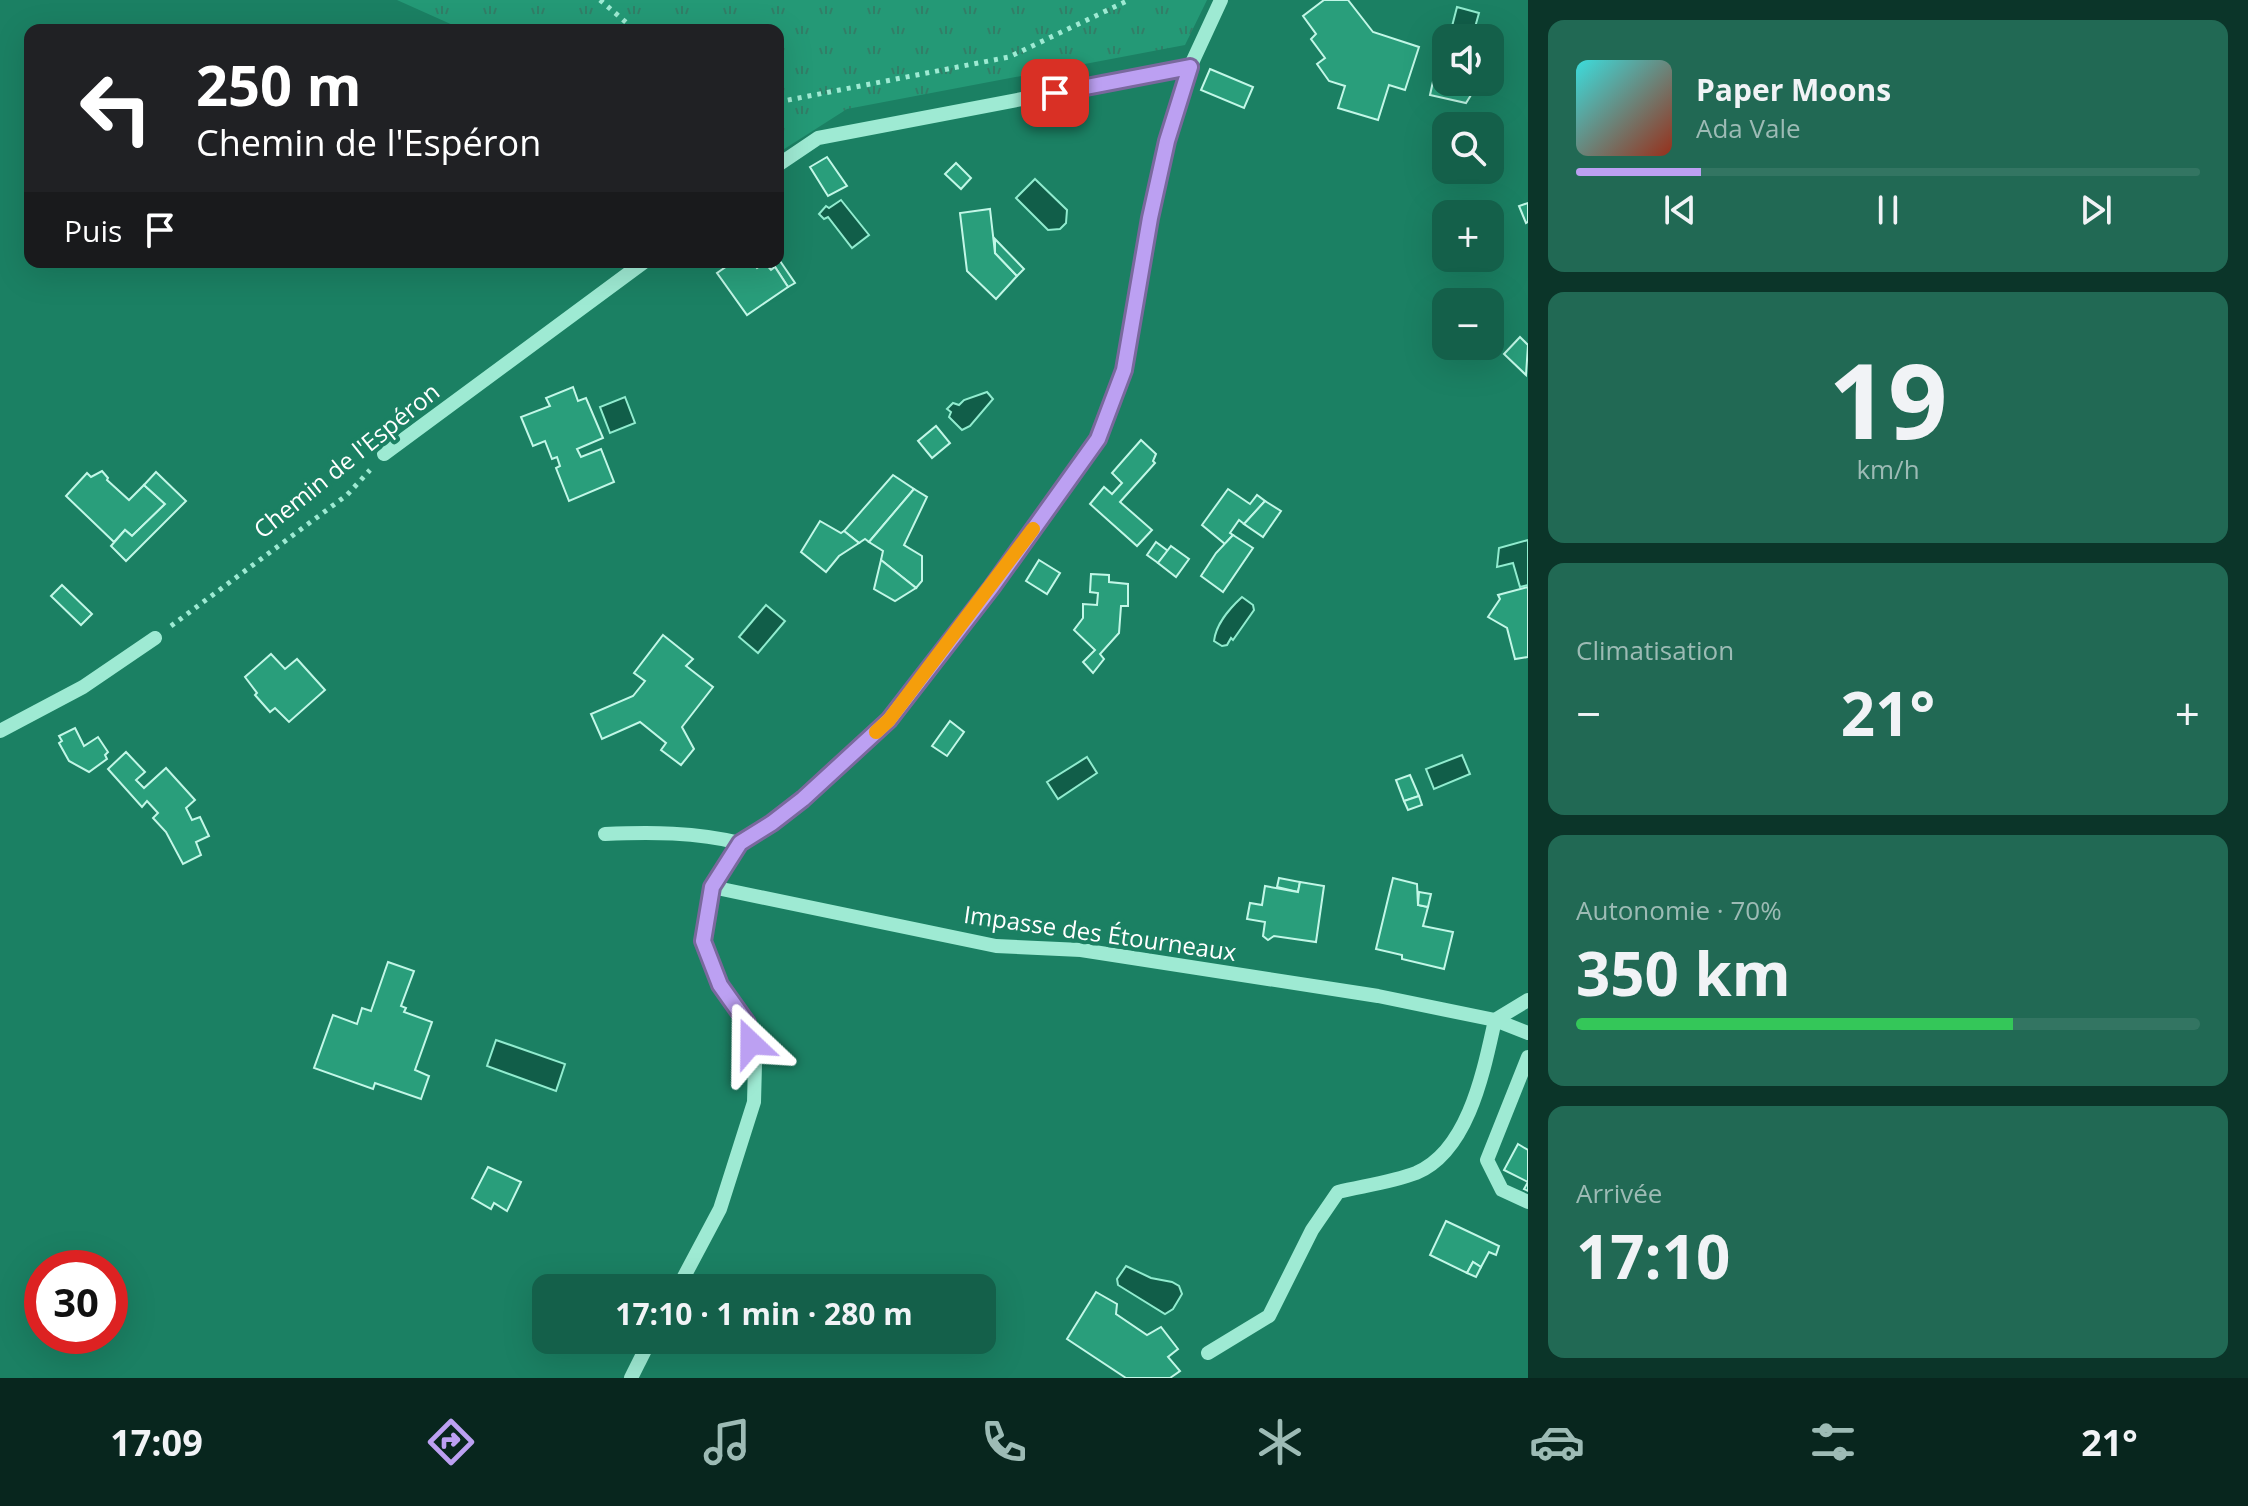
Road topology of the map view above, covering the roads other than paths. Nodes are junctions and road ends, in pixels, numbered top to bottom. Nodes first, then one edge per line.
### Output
1 (1221, 0) edge
2 (1190, 67) junction
3 (784, 161) edge
4 (636, 268) edge
5 (384, 454) road end
6 (155, 638) road end
7 (0, 731) edge
8 (605, 834) dead end
9 (740, 843) junction
10 (712, 887) junction
11 (1528, 1000) edge
12 (1495, 1020) junction
13 (1528, 1033) edge
14 (1528, 1057) edge
15 (1528, 1202) edge
16 (685, 1274) edge
17 (1208, 1353) dead end
18 (643, 1354) edge
19 (631, 1378) edge

1 - 2 street
2 - 3 street
2 - 9 street
4 - 5 street, Chemin de l'Espéron
6 - 7 street
8 - 9 street
9 - 10 street
10 - 12 street, Impasse des Étourneaux
10 - 16 street
11 - 12 street
12 - 13 street, Impasse des Étourneaux
12 - 17 street
14 - 15 street
18 - 19 street

